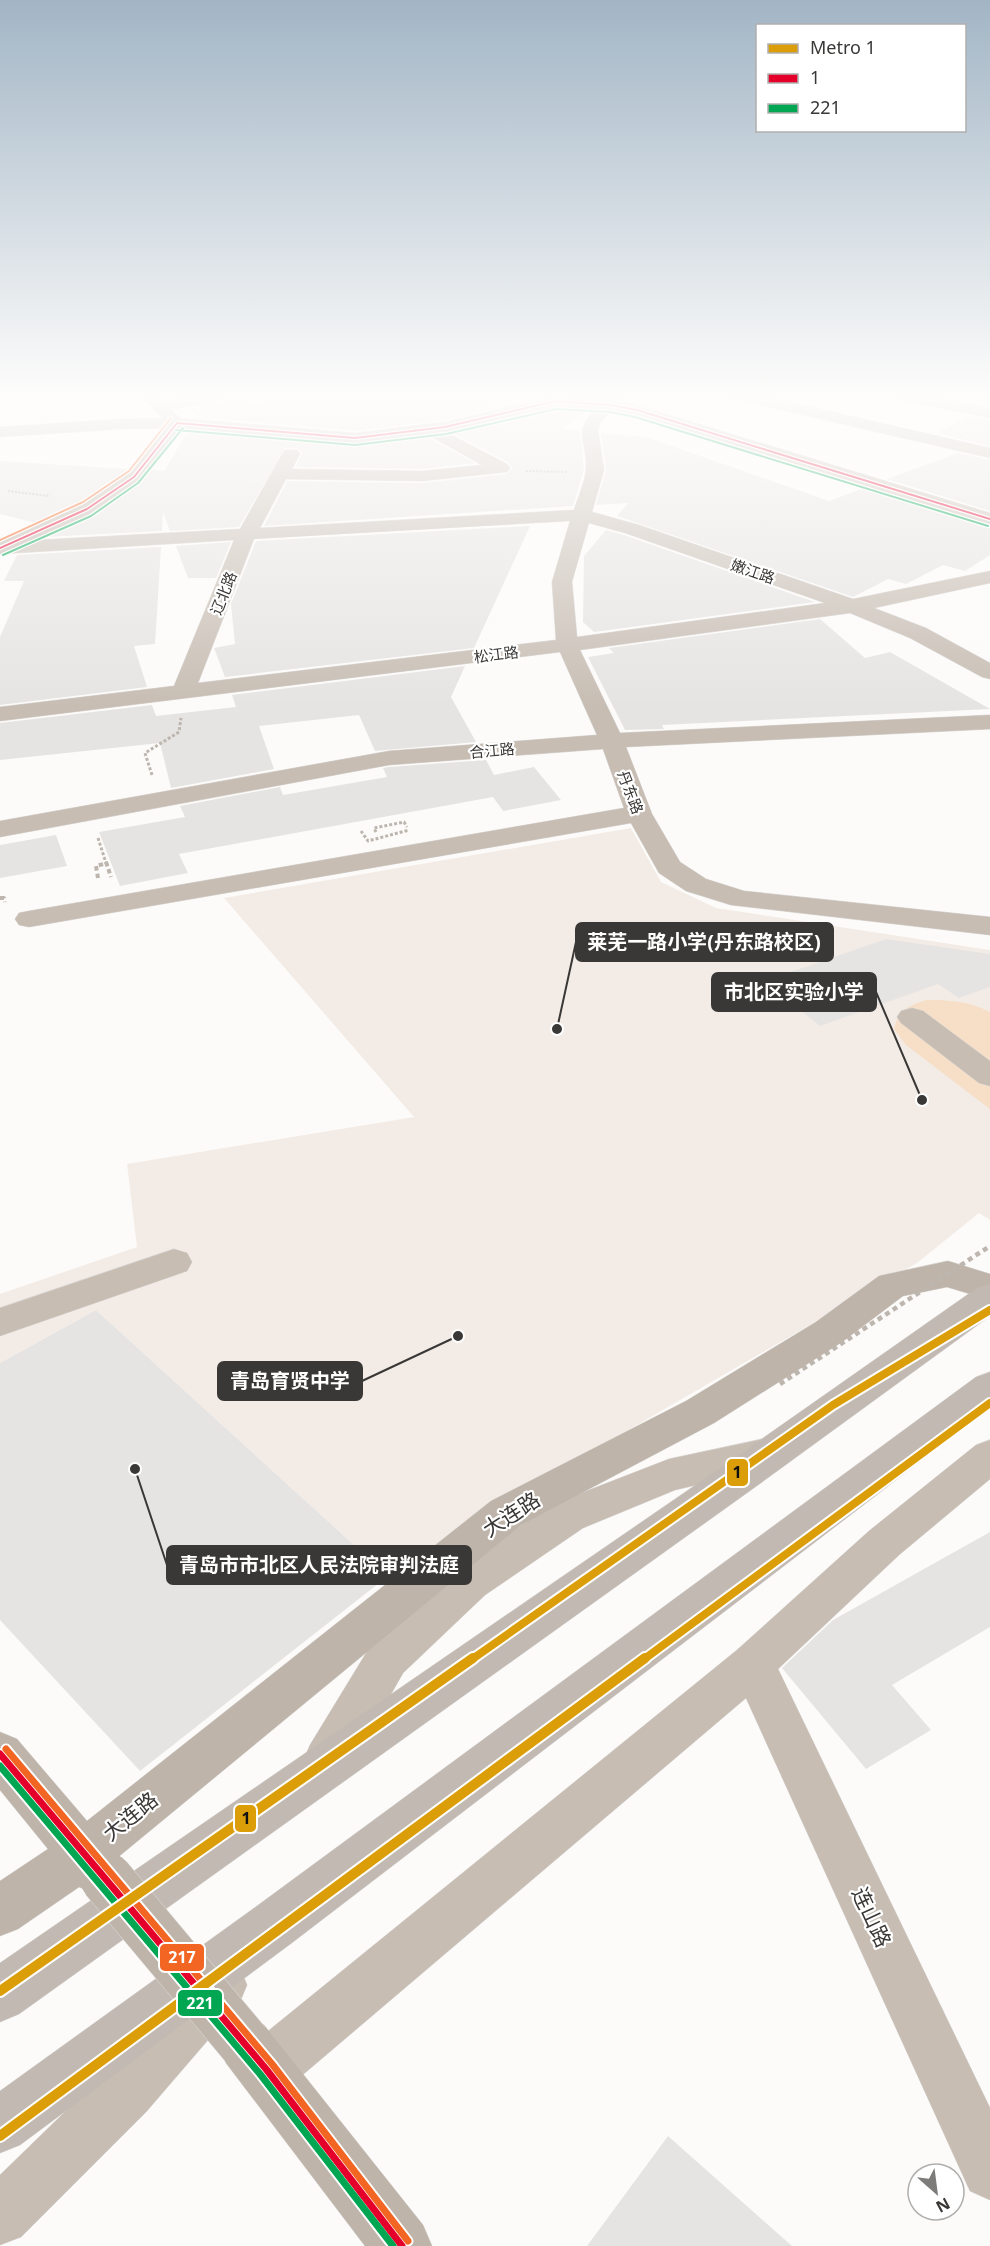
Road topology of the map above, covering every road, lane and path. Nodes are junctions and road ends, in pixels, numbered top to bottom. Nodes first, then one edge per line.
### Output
1 (103, 498) edge
2 (267, 498) edge
3 (587, 498) edge
4 (921, 498) edge
5 (582, 515) junction
6 (990, 519) edge
7 (246, 535) junction
8 (0, 548) edge
9 (990, 577) edge
10 (852, 606) junction
11 (567, 645) junction
12 (990, 672) edge
13 (182, 700) junction
14 (0, 714) edge
15 (990, 722) edge
16 (612, 741) junction
17 (154, 783) dead end
18 (630, 815) dead end
19 (0, 829) edge
20 (409, 830) dead end
21 (361, 831) dead end
22 (97, 837) dead end
23 (99, 883) dead end
24 (29, 919) dead end
25 (990, 926) edge
26 (912, 1017) dead end
27 (990, 1076) edge
28 (990, 1246) edge
29 (174, 1262) dead end
30 (990, 1287) edge
31 (990, 1297) edge
32 (0, 1322) edge
33 (780, 1384) dead end
34 (990, 1387) edge
35 (776, 1452) junction
36 (990, 1456) edge
37 (753, 1664) junction
38 (0, 1754) edge
39 (325, 1764) junction
40 (95, 1867) junction
41 (0, 1911) edge
42 (275, 1924) junction
43 (0, 1995) edge
44 (256, 2056) junction
45 (0, 2124) edge
46 (990, 2171) edge
47 (0, 2216) edge
48 (402, 2246) edge

1 - 8 main road
2 - 7 street, 辽北路
3 - 5 street, 丹东路
4 - 6 street
5 - 7 street, 嫩江路
5 - 10 street, 嫩江路
5 - 11 street, 丹东路
7 - 8 street, 嫩江路
7 - 13 street, 辽北路
9 - 10 street, 松江路
10 - 11 street, 松江路
10 - 12 street, 嫩江路
11 - 13 street, 松江路
11 - 16 street, 丹东路
13 - 14 street, 松江路
13 - 17 path
15 - 16 street, 合江路
16 - 19 street, 合江路
16 - 25 street, 丹东路
18 - 24 street
20 - 21 path, bridge
22 - 23 path
26 - 27 street
28 - 33 path, bridge
29 - 32 street
30 - 40 main road, 大连路
31 - 35 highway
34 - 42 highway
35 - 39 highway
35 - 39 street
36 - 37 street
37 - 44 street
37 - 46 street, 连山路
38 - 40 main road
39 - 43 highway
40 - 41 main road, 大连路
40 - 44 main road, bridge
42 - 45 highway
42 - 47 street
44 - 48 main road

